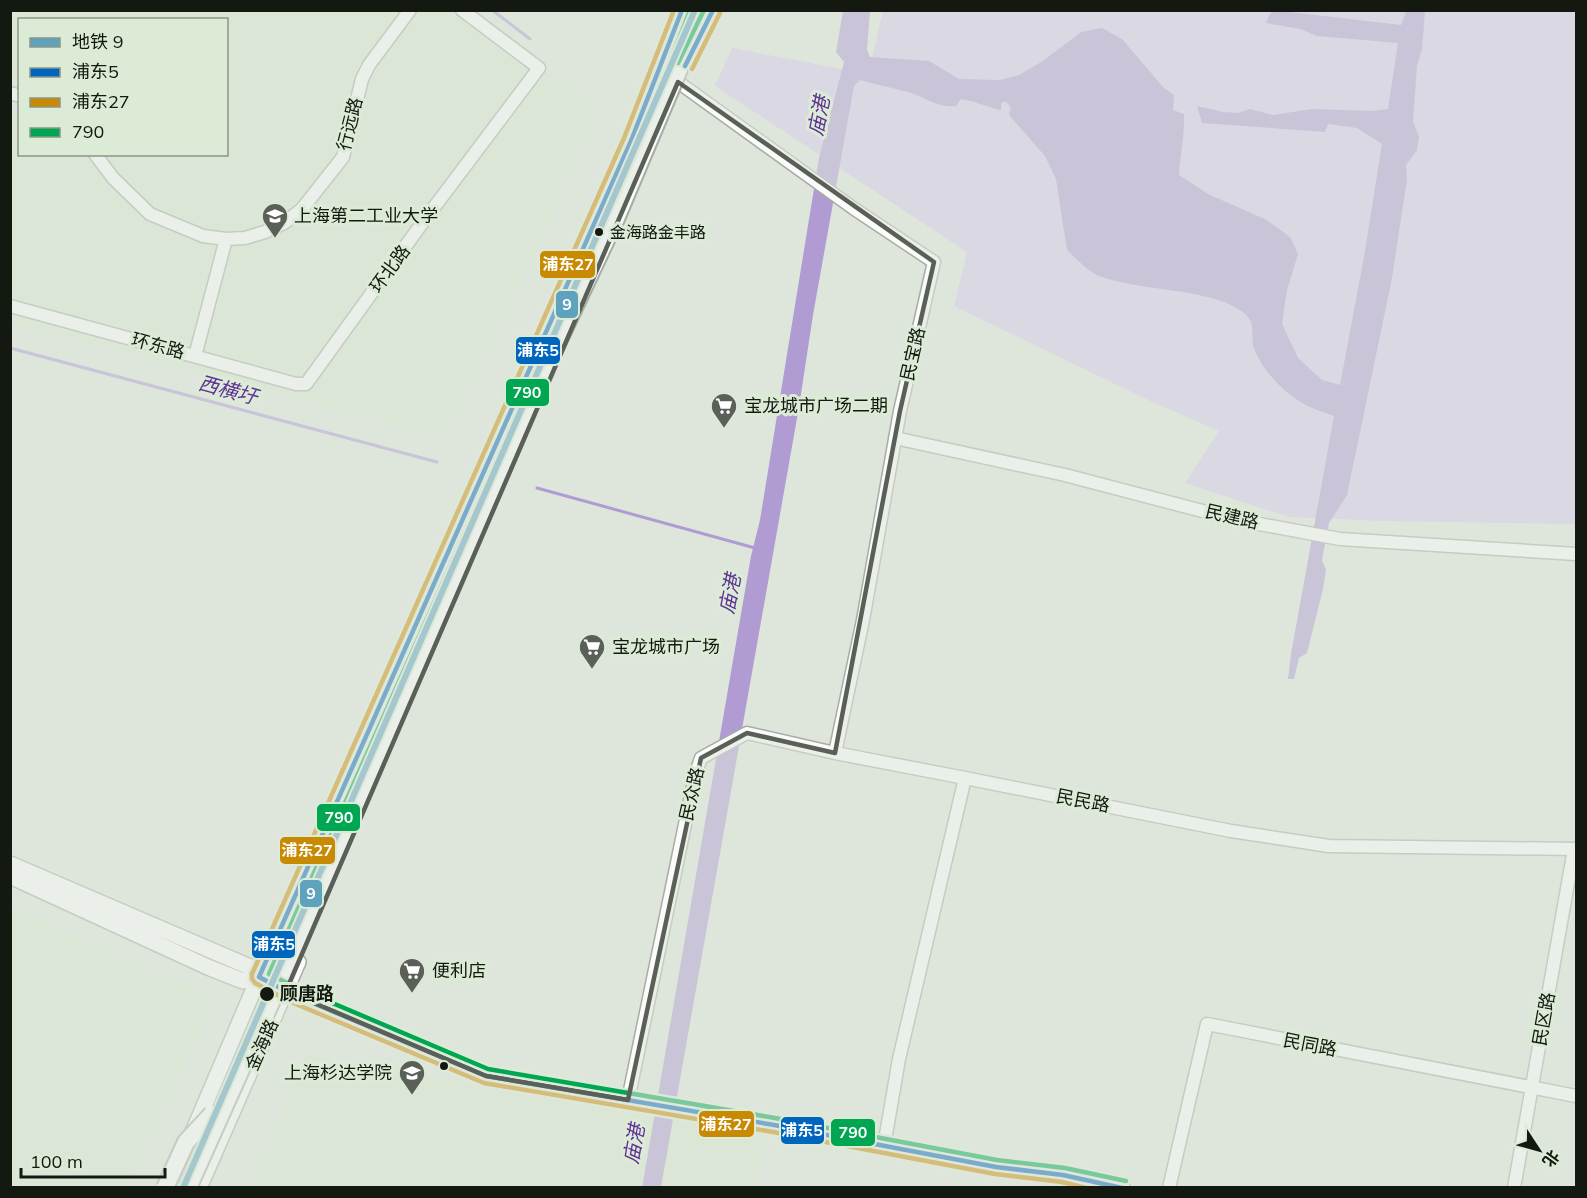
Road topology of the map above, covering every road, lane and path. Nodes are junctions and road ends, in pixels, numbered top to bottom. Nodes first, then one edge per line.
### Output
1 (410, 10) edge
2 (462, 10) edge
3 (682, 10) edge
4 (690, 10) edge
5 (704, 10) edge
6 (712, 10) edge
7 (678, 82) junction
8 (96, 156) edge
9 (226, 239) junction
10 (10, 306) edge
11 (195, 356) junction
12 (306, 384) joint
13 (895, 438) junction
14 (1576, 554) edge
15 (835, 753) junction
16 (964, 778) junction
17 (1575, 849) edge
18 (10, 864) edge
19 (10, 876) edge
20 (259, 977) junction
21 (285, 991) junction
22 (1532, 1088) junction
23 (1576, 1096) edge
24 (628, 1100) junction
25 (212, 1114) junction
26 (884, 1146) junction
27 (165, 1188) edge
28 (170, 1188) edge
29 (180, 1188) edge
30 (188, 1188) edge
31 (199, 1188) edge
32 (1124, 1188) edge
33 (1169, 1188) edge
34 (1514, 1188) edge

1 - 9 street, 行远路
2 - 12 street, 环北路
3 - 20 main road, 金海路
4 - 25 highway, bridge
5 - 30 highway, bridge
6 - 7 main road, 金海路
7 - 13 street, 民宝路
7 - 21 main road, 金海路
8 - 9 street, 行远路
9 - 11 street
10 - 11 street, 环东路
11 - 12 street, 环东路
13 - 14 street, 民建路
13 - 15 street, 民宝路
15 - 16 street, 民众路
15 - 24 street, 民众路
16 - 17 street, 民民路
16 - 26 street
17 - 22 street, 民区路
18 - 20 main road
19 - 20 main road
20 - 21 main road
20 - 28 main road, 金海路
21 - 24 street
21 - 31 main road, 金海路
22 - 23 street, 民同路
22 - 33 street, 民同路
22 - 34 street, 民区路
24 - 26 street
25 - 27 highway, bridge
25 - 29 highway
26 - 32 street

